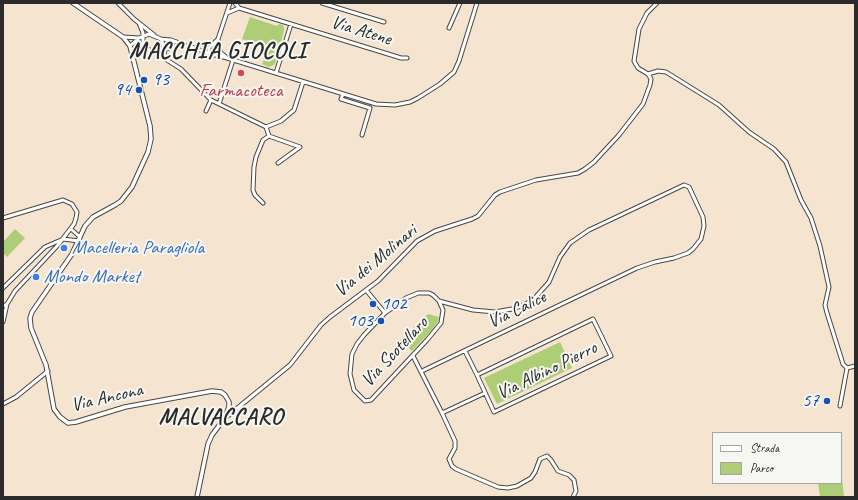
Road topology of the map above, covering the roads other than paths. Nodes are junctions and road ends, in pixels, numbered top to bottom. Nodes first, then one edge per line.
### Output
1 (73, 3) edge
2 (230, 3) edge
3 (235, 3) edge
4 (322, 3) edge
5 (460, 3) edge
6 (477, 3) edge
7 (657, 3) edge
8 (118, 4) edge
9 (239, 8) junction
10 (227, 13) junction
11 (384, 22) dead end
12 (138, 23) junction
13 (291, 24) junction
14 (449, 28) dead end
15 (155, 36) junction
16 (123, 37) junction
17 (141, 37) junction
18 (161, 39) junction
19 (218, 39) junction
20 (213, 45) junction
21 (130, 46) junction
22 (189, 46) junction
23 (141, 47) junction
24 (146, 48) junction
25 (209, 48) junction
26 (165, 49) junction
27 (220, 49) junction
28 (200, 51) junction
29 (156, 53) junction
30 (211, 54) junction
31 (133, 55) junction
32 (228, 58) junction
33 (407, 58) dead end
34 (233, 60) junction
35 (169, 62) junction
36 (276, 73) junction
37 (648, 74) junction
38 (303, 82) junction
39 (342, 94) junction
40 (211, 100) junction
41 (220, 104) junction
42 (206, 111) dead end
43 (266, 127) junction
44 (362, 135) dead end
45 (269, 136) junction
46 (278, 163) dead end
47 (263, 203) dead end
48 (3, 218) edge
49 (71, 229) junction
50 (66, 234) junction
51 (78, 238) junction
52 (63, 239) junction
53 (70, 240) junction
54 (47, 246) junction
55 (75, 249) junction
56 (51, 252) junction
57 (3, 288) edge
58 (366, 290) junction
59 (440, 301) junction
60 (7, 304) junction
61 (3, 306) edge
62 (385, 313) junction
63 (3, 322) edge
64 (465, 351) junction
65 (413, 356) junction
66 (855, 366) edge
67 (847, 368) junction
68 (48, 371) junction
69 (422, 371) junction
70 (476, 375) junction
71 (485, 393) junction
72 (3, 404) edge
73 (840, 406) dead end
74 (442, 413) junction
75 (224, 419) junction
76 (197, 497) edge
77 (573, 497) edge

1 - 16 street
2 - 10 street
3 - 9 street
4 - 11 street, Via Atene
5 - 14 street
6 - 39 street
7 - 37 street
8 - 12 street
9 - 10 street
9 - 13 street, Via Atene
10 - 19 street
12 - 15 street
12 - 17 street
13 - 33 street, Via Atene
13 - 36 street
15 - 17 street
15 - 18 street
16 - 17 street
16 - 21 street
17 - 21 street
17 - 24 street
18 - 22 street
18 - 26 street
19 - 20 street
19 - 27 street
20 - 25 street
20 - 27 street
21 - 23 street
21 - 31 street
22 - 26 street
22 - 28 street
23 - 24 street
23 - 31 street
24 - 29 street
25 - 28 street
25 - 30 street
26 - 29 street
26 - 35 street
27 - 32 street
28 - 30 street
29 - 35 street
30 - 32 street
31 - 51 street
32 - 34 street
34 - 36 street
34 - 41 street
35 - 40 street
36 - 38 street
37 - 58 street, Via dei Molinari
37 - 67 street
38 - 39 street
38 - 43 street
39 - 44 street
40 - 41 street
40 - 42 street
41 - 43 street
43 - 45 street
45 - 46 street
45 - 47 street
48 - 49 street
49 - 50 street
49 - 51 street
50 - 51 street
50 - 52 street
51 - 53 street
51 - 55 street
52 - 53 street
52 - 54 street
52 - 56 street
53 - 55 street
54 - 56 street
54 - 57 street
55 - 68 street, Via Ancona
56 - 60 street
58 - 62 street
58 - 75 street, Via dei Molinari
59 - 62 street, Via Scotellaro
59 - 64 street, Via Calice
59 - 65 street, Via Scotellaro
60 - 61 street
60 - 63 street
62 - 65 street, Via Scotellaro
64 - 69 street, Via Calice
64 - 70 street
65 - 69 street
66 - 67 street
67 - 73 street
68 - 72 street
68 - 75 street, Via Ancona
69 - 74 street
70 - 71 street, Via Albino Pierro
70 - 71 street, Via Albino Pierro
71 - 74 street
74 - 77 street
75 - 76 street

